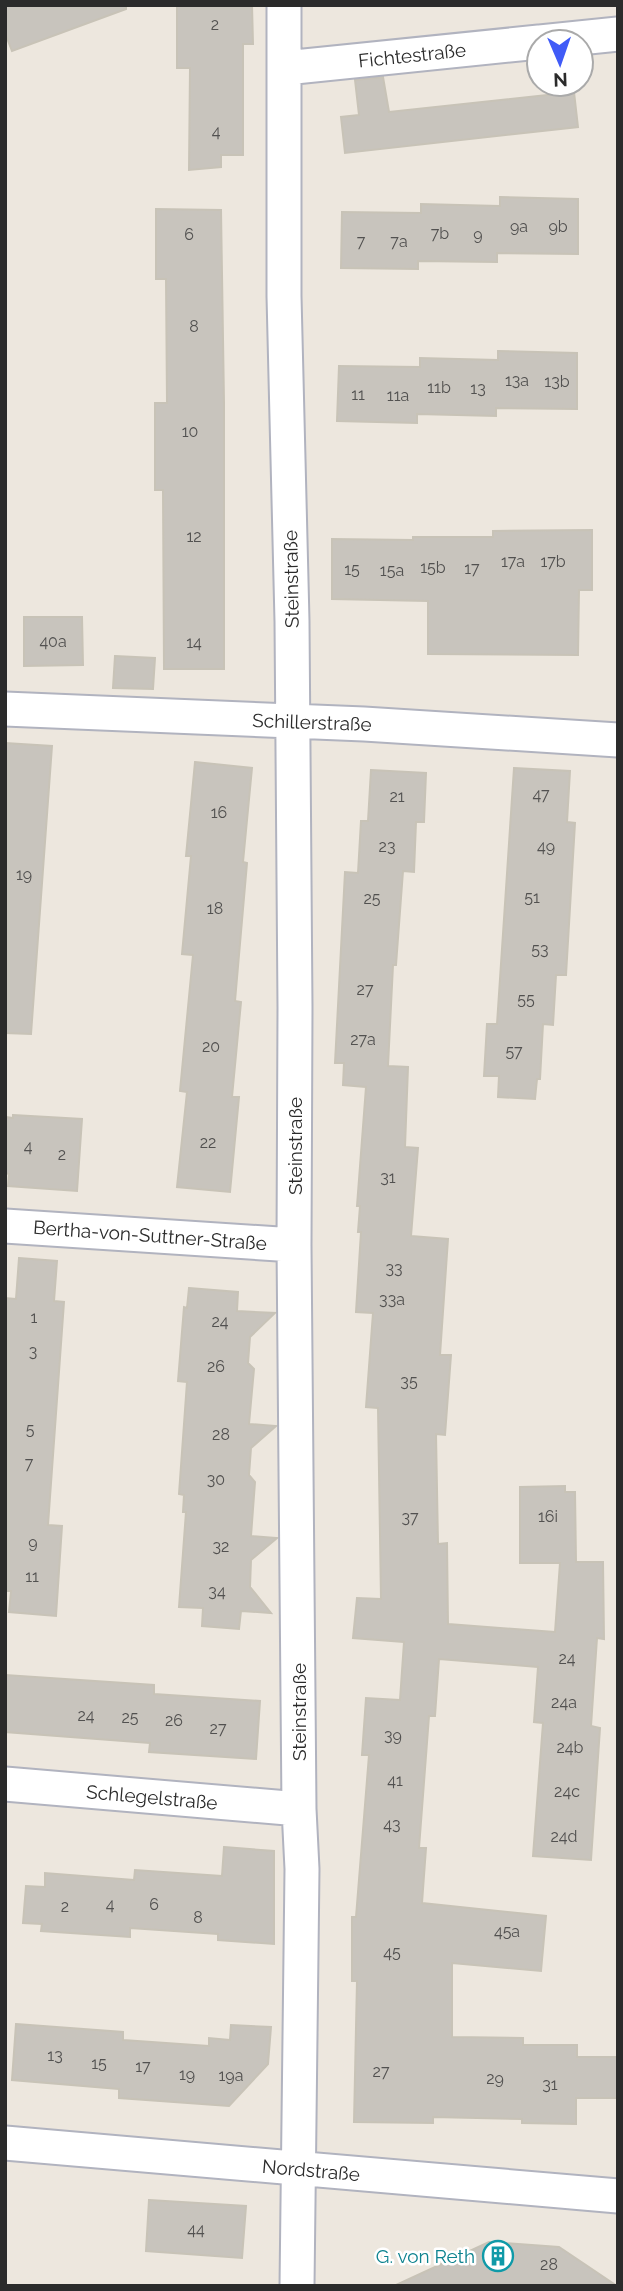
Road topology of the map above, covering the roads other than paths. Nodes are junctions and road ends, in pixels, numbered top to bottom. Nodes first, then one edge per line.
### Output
1 (284, 5) edge
2 (618, 34) edge
3 (595, 36) edge
4 (525, 44) edge
5 (285, 68) junction
6 (5, 709) edge
7 (293, 722) junction
8 (618, 740) edge
9 (5, 1226) edge
10 (294, 1245) junction
11 (5, 1784) edge
12 (299, 1809) junction
13 (5, 2143) edge
14 (298, 2169) junction
15 (618, 2196) edge
16 (297, 2286) edge

1 - 5 street, Steinstraße
2 - 3 street, Fichtestraße
4 - 5 street, Fichtestraße
5 - 7 street, Steinstraße
6 - 7 street, Schillerstraße
7 - 8 street, Schillerstraße
7 - 10 street, Steinstraße
9 - 10 street, Bertha-von-Suttner-Straße
10 - 12 street, Steinstraße
11 - 12 street, Schlegelstraße
12 - 14 street, Steinstraße
13 - 14 street, Nordstraße
14 - 15 street, Nordstraße
14 - 16 street, Steinstraße

